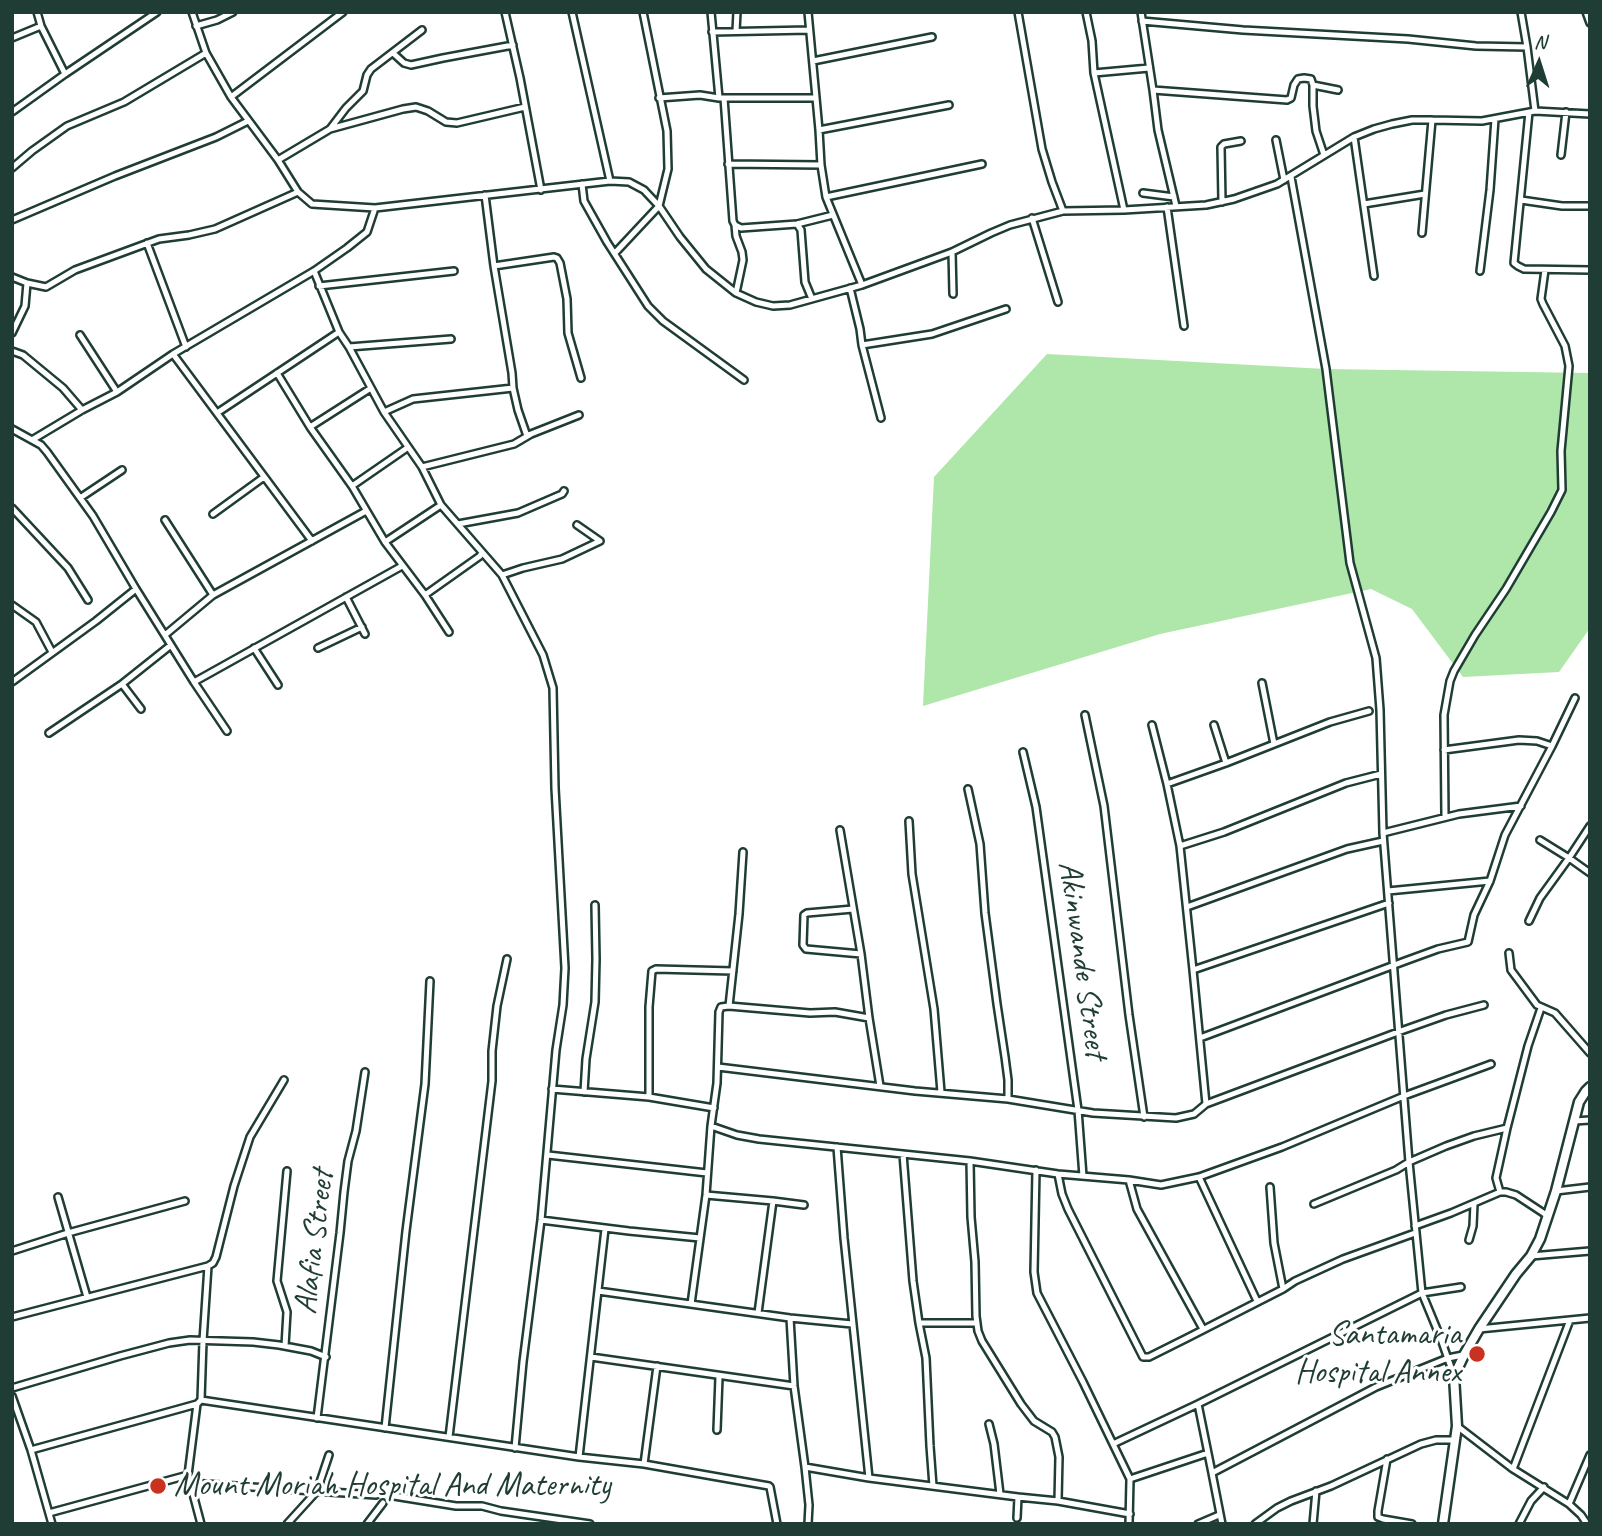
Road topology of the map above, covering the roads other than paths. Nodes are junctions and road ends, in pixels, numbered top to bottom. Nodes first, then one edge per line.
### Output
1 (37, 12) edge
2 (157, 12) edge
3 (192, 12) edge
4 (233, 12) edge
5 (343, 12) edge
6 (505, 12) edge
7 (572, 12) edge
8 (643, 12) edge
9 (711, 12) edge
10 (737, 12) edge
11 (808, 12) edge
12 (1018, 12) edge
13 (1086, 12) edge
14 (1141, 12) edge
15 (1521, 12) edge
16 (1586, 12) edge
17 (1142, 21) junction
18 (1590, 23) edge
19 (41, 26) junction
20 (196, 26) junction
21 (422, 30) dead end
22 (809, 30) junction
23 (736, 31) junction
24 (712, 32) junction
25 (932, 37) dead end
26 (12, 38) edge
27 (513, 45) junction
28 (1527, 47) junction
29 (206, 53) junction
30 (393, 53) junction
31 (813, 61) junction
32 (1149, 68) junction
33 (1094, 73) junction
34 (65, 74) junction
35 (1313, 85) junction
36 (1153, 90) junction
37 (1338, 90) dead end
38 (231, 97) junction
39 (659, 98) junction
40 (721, 98) junction
41 (816, 98) junction
42 (949, 105) dead end
43 (525, 107) junction
44 (1532, 111) junction
45 (12, 112) edge
46 (1566, 112) junction
47 (1590, 114) edge
48 (1495, 119) junction
49 (1432, 120) junction
50 (248, 121) junction
51 (330, 129) junction
52 (819, 130) junction
53 (1354, 136) junction
54 (1276, 140) dead end
55 (1241, 141) dead end
56 (1324, 155) junction
57 (1561, 155) dead end
58 (278, 160) junction
59 (728, 164) junction
60 (982, 164) dead end
61 (821, 165) junction
62 (12, 168) edge
63 (1291, 177) junction
64 (1284, 180) junction
65 (610, 181) junction
66 (582, 184) junction
67 (541, 190) junction
68 (298, 192) junction
69 (1143, 193) dead end
70 (1425, 194) junction
71 (485, 195) junction
72 (826, 197) junction
73 (1174, 197) junction
74 (1521, 200) junction
75 (1222, 202) junction
76 (1364, 204) junction
77 (659, 206) junction
78 (1176, 206) junction
79 (1590, 206) edge
80 (1167, 207) junction
81 (375, 208) junction
82 (1124, 210) junction
83 (1063, 211) junction
84 (832, 215) junction
85 (1032, 218) junction
86 (12, 220) edge
87 (797, 224) junction
88 (735, 225) junction
89 (1422, 233) dead end
90 (147, 243) junction
91 (615, 253) junction
92 (951, 253) junction
93 (494, 266) junction
94 (1545, 270) junction
95 (1590, 270) edge
96 (314, 271) junction
97 (454, 271) dead end
98 (1480, 271) dead end
99 (1374, 276) dead end
100 (12, 277) edge
101 (27, 283) junction
102 (862, 285) junction
103 (319, 286) junction
104 (850, 288) junction
105 (736, 293) junction
106 (953, 294) dead end
107 (811, 299) junction
108 (1058, 302) dead end
109 (1006, 309) dead end
110 (1184, 326) dead end
111 (339, 332) junction
112 (12, 333) edge
113 (80, 335) dead end
114 (451, 339) dead end
115 (862, 345) junction
116 (186, 347) junction
117 (349, 347) junction
118 (12, 351) edge
119 (173, 354) junction
120 (277, 373) junction
121 (581, 379) dead end
122 (744, 380) dead end
123 (371, 388) junction
124 (513, 388) junction
125 (117, 392) junction
126 (82, 410) junction
127 (384, 412) junction
128 (217, 414) junction
129 (579, 415) dead end
130 (881, 418) dead end
131 (310, 427) junction
132 (12, 429) edge
133 (527, 436) junction
134 (32, 440) junction
135 (408, 448) junction
136 (422, 467) junction
137 (122, 470) dead end
138 (264, 477) junction
139 (352, 486) junction
140 (564, 491) dead end
141 (80, 498) junction
142 (441, 505) junction
143 (12, 508) edge
144 (366, 511) junction
145 (213, 513) dead end
146 (164, 520) dead end
147 (458, 524) junction
148 (577, 525) dead end
149 (312, 541) junction
150 (385, 542) junction
151 (482, 552) junction
152 (402, 566) junction
153 (502, 575) junction
154 (136, 589) junction
155 (213, 595) junction
156 (425, 595) junction
157 (346, 597) junction
158 (88, 600) dead end
159 (12, 605) edge
160 (362, 627) junction
161 (449, 632) dead end
162 (365, 634) dead end
163 (164, 635) junction
164 (171, 645) junction
165 (254, 648) junction
166 (317, 648) dead end
167 (52, 652) junction
168 (12, 682) edge
169 (194, 682) junction
170 (1262, 683) dead end
171 (122, 684) junction
172 (278, 685) dead end
173 (1575, 698) dead end
174 (141, 709) dead end
175 (1369, 711) dead end
176 (1085, 715) dead end
177 (1152, 725) dead end
178 (1214, 725) dead end
179 (228, 731) dead end
180 (49, 733) dead end
181 (1274, 744) junction
182 (1552, 746) junction
183 (1444, 750) junction
184 (1023, 752) dead end
185 (1226, 763) junction
186 (1381, 774) junction
187 (1167, 784) junction
188 (968, 789) dead end
189 (1521, 806) junction
190 (1446, 817) junction
191 (909, 821) dead end
192 (1590, 826) edge
193 (840, 830) dead end
194 (1383, 833) junction
195 (1539, 839) dead end
196 (1383, 841) junction
197 (1180, 846) junction
198 (743, 852) dead end
199 (1569, 858) junction
200 (1590, 873) edge
201 (1490, 881) junction
202 (1388, 891) junction
203 (1389, 903) junction
204 (594, 905) dead end
205 (1187, 907) junction
206 (853, 909) junction
207 (1529, 921) dead end
208 (1509, 953) dead end
209 (861, 954) junction
210 (508, 959) dead end
211 (1394, 965) junction
212 (1193, 970) junction
213 (733, 971) junction
214 (430, 981) dead end
215 (1484, 1005) dead end
216 (729, 1006) junction
217 (1541, 1009) junction
218 (869, 1018) junction
219 (1398, 1032) junction
220 (1200, 1038) junction
221 (1590, 1053) edge
222 (1491, 1064) dead end
223 (718, 1067) junction
224 (365, 1072) dead end
225 (284, 1080) dead end
226 (880, 1086) junction
227 (1590, 1087) edge
228 (552, 1089) junction
229 (584, 1092) junction
230 (941, 1093) junction
231 (1404, 1096) junction
232 (649, 1097) junction
233 (1008, 1099) junction
234 (1206, 1104) junction
235 (714, 1108) junction
236 (1078, 1110) junction
237 (1144, 1117) junction
238 (1590, 1119) edge
239 (1574, 1121) junction
240 (711, 1126) junction
241 (1507, 1128) junction
242 (837, 1147) junction
243 (903, 1154) junction
244 (548, 1155) junction
245 (970, 1161) junction
246 (1409, 1162) junction
247 (1036, 1170) junction
248 (286, 1171) dead end
249 (707, 1173) junction
250 (1058, 1174) junction
251 (1083, 1176) junction
252 (1199, 1177) junction
253 (1129, 1180) junction
254 (1270, 1187) dead end
255 (1590, 1187) edge
256 (1556, 1191) junction
257 (1500, 1192) junction
258 (706, 1195) junction
259 (58, 1197) dead end
260 (185, 1201) dead end
261 (773, 1201) junction
262 (1314, 1204) dead end
263 (1474, 1204) junction
264 (804, 1205) dead end
265 (1548, 1216) junction
266 (541, 1220) junction
267 (605, 1228) junction
268 (1415, 1229) junction
269 (68, 1233) junction
270 (700, 1238) junction
271 (1469, 1240) dead end
272 (12, 1251) edge
273 (1590, 1251) edge
274 (1531, 1256) junction
275 (208, 1266) junction
276 (1461, 1287) dead end
277 (1283, 1289) junction
278 (598, 1291) junction
279 (1422, 1293) junction
280 (87, 1297) junction
281 (1257, 1301) junction
282 (691, 1304) junction
283 (758, 1313) junction
284 (12, 1317) edge
285 (790, 1318) junction
286 (1590, 1318) edge
287 (1570, 1320) junction
288 (919, 1323) junction
289 (976, 1323) junction
290 (852, 1324) junction
291 (1203, 1329) junction
292 (1479, 1329) junction
293 (203, 1340) junction
294 (285, 1346) junction
295 (1464, 1355) junction
296 (326, 1357) junction
297 (591, 1357) junction
298 (1448, 1358) junction
299 (657, 1366) junction
300 (1454, 1376) junction
301 (719, 1377) junction
302 (794, 1386) junction
303 (12, 1388) edge
304 (12, 1396) edge
305 (199, 1402) junction
306 (1198, 1404) junction
307 (20, 1419) junction
308 (317, 1419) junction
309 (12, 1422) edge
310 (989, 1424) dead end
311 (1457, 1426) junction
312 (385, 1428) junction
313 (716, 1430) dead end
314 (449, 1437) junction
315 (1455, 1440) junction
316 (1113, 1444) junction
317 (514, 1448) junction
318 (31, 1450) junction
319 (1208, 1453) junction
320 (329, 1455) dead end
321 (1590, 1455) edge
322 (579, 1457) junction
323 (1387, 1459) junction
324 (644, 1464) junction
325 (805, 1467) junction
326 (1513, 1469) junction
327 (1212, 1473) junction
328 (188, 1475) junction
329 (869, 1478) junction
330 (1130, 1479) junction
331 (190, 1483) junction
332 (933, 1486) junction
333 (1544, 1487) junction
334 (317, 1491) junction
335 (1316, 1491) junction
336 (1000, 1494) junction
337 (376, 1495) dead end
338 (394, 1496) dead end
339 (1018, 1497) junction
340 (1058, 1501) junction
341 (383, 1503) dead end
342 (1569, 1504) junction
343 (49, 1513) junction
344 (1130, 1514) junction
345 (1219, 1515) junction
346 (1017, 1518) dead end
347 (52, 1524) edge
348 (201, 1524) edge
349 (286, 1524) edge
350 (367, 1524) edge
351 (590, 1524) edge
352 (777, 1524) edge
353 (808, 1524) edge
354 (1129, 1524) edge
355 (1198, 1524) edge
356 (1222, 1524) edge
357 (1255, 1524) edge
358 (1313, 1524) edge
359 (1412, 1524) edge
360 (1443, 1524) edge
361 (1518, 1524) edge
362 (1587, 1524) edge

1 - 19 street
2 - 34 street
3 - 20 street
4 - 20 street
5 - 38 street
6 - 27 street
7 - 65 street
8 - 39 street
9 - 24 street
10 - 23 street
11 - 22 street
12 - 83 street
13 - 33 street
14 - 17 street
15 - 28 street
16 - 18 street
17 - 28 street
17 - 32 street
19 - 26 street
19 - 34 street
20 - 29 street
21 - 30 street
22 - 23 street
22 - 31 street
23 - 24 street
24 - 40 street
25 - 31 street
27 - 30 street
27 - 43 street
28 - 44 street
29 - 38 street
29 - 62 street
30 - 51 street
31 - 41 street
32 - 33 street
32 - 36 street
33 - 82 street
34 - 45 street
35 - 36 street
35 - 37 street
35 - 56 street
36 - 73 street
38 - 50 street
39 - 40 street
39 - 77 street
40 - 41 street
40 - 59 street
41 - 52 street
42 - 52 street
43 - 51 street
43 - 67 street
44 - 46 street
44 - 48 street
44 - 74 street
46 - 47 street
46 - 57 street
48 - 49 street
48 - 98 street
49 - 53 street
49 - 70 street
50 - 58 street
50 - 86 street
51 - 58 street
52 - 61 street
53 - 56 street
53 - 76 street
54 - 64 street
55 - 75 street
56 - 63 street
58 - 68 street
59 - 61 street
59 - 88 street
60 - 72 street
61 - 72 street
63 - 64 street
63 - 186 street
64 - 75 street
65 - 66 street
65 - 77 street
66 - 67 street
66 - 91 street
67 - 71 street
68 - 81 street
68 - 90 street
69 - 73 street
70 - 76 street
70 - 89 street
71 - 81 street
71 - 93 street
72 - 84 street
73 - 78 street
74 - 79 street
74 - 94 street
75 - 78 street
76 - 99 street
77 - 91 street
77 - 105 street
78 - 80 street
80 - 82 street
80 - 110 street
81 - 96 street
82 - 83 street
83 - 85 street
84 - 87 street
84 - 102 street
85 - 92 street
85 - 108 street
87 - 88 street
87 - 107 street
88 - 105 street
90 - 101 street
90 - 116 street
91 - 122 street
92 - 102 street
92 - 106 street
93 - 121 street
93 - 124 street
94 - 95 street
94 - 183 street
96 - 103 street
96 - 116 street
97 - 103 street
100 - 101 street
101 - 112 street
102 - 104 street
103 - 111 street
104 - 107 street
104 - 115 street
105 - 107 street
109 - 115 street
111 - 117 street
111 - 120 street
113 - 125 street
114 - 117 street
115 - 130 street
116 - 119 street
117 - 123 street
118 - 126 street
119 - 125 street
119 - 128 street
120 - 128 street
120 - 131 street
123 - 127 street
123 - 131 street
124 - 127 street
124 - 133 street
125 - 126 street
126 - 134 street
127 - 135 street
128 - 138 street
129 - 133 street
131 - 139 street
132 - 134 street
133 - 136 street
134 - 141 street
135 - 136 street
135 - 139 street
136 - 142 street
137 - 141 street
138 - 145 street
138 - 149 street
139 - 144 street
140 - 147 street
141 - 154 street
142 - 147 street
142 - 150 street
143 - 158 street
144 - 149 street
144 - 150 street
146 - 155 street
147 - 151 street
148 - 153 street
149 - 155 street
150 - 152 street
151 - 153 street
151 - 156 street
152 - 156 street
152 - 157 street
153 - 228 street
154 - 163 street
154 - 167 street
155 - 163 street
156 - 161 street
157 - 160 street
157 - 165 street
159 - 167 street
160 - 162 street
160 - 166 street
163 - 164 street
164 - 169 street
164 - 171 street
165 - 169 street
165 - 172 street
167 - 168 street
169 - 179 street
170 - 181 street
171 - 174 street
171 - 180 street
173 - 182 street
175 - 181 street
176 - 237 street
177 - 187 street
178 - 185 street
181 - 185 street
182 - 183 street
182 - 189 street
183 - 190 street
184 - 236 street, Akinwande Street
185 - 187 street
186 - 194 street
186 - 197 street
187 - 197 street
188 - 233 street
189 - 190 street
189 - 201 street
190 - 194 street
191 - 230 street
192 - 199 street
193 - 206 street
194 - 196 street
195 - 199 street
196 - 202 street
196 - 205 street
197 - 205 street
198 - 213 street
199 - 200 street
199 - 207 street
201 - 202 street
201 - 211 street
202 - 203 street
203 - 211 street
203 - 212 street
204 - 229 street
205 - 212 street
206 - 209 street
206 - 209 street
208 - 217 street
209 - 218 street
210 - 314 street
211 - 219 street
211 - 220 street
212 - 220 street
213 - 216 street
213 - 232 street
214 - 312 street
215 - 219 street
216 - 218 street
216 - 223 street
217 - 221 street
217 - 241 street
218 - 226 street
219 - 231 street
219 - 234 street
220 - 234 street
222 - 231 street
223 - 226 street
223 - 235 street
224 - 296 street, Alafia Street
225 - 275 street
226 - 230 street
227 - 239 street
228 - 229 street
228 - 244 street
229 - 232 street
230 - 233 street
231 - 246 street
231 - 252 street
232 - 235 street
233 - 236 street
234 - 237 street
235 - 240 street
236 - 237 street
236 - 251 street, Akinwande Street
238 - 239 street
239 - 256 street
240 - 242 street
240 - 249 street
241 - 246 street
241 - 257 street
242 - 243 street
242 - 290 street
243 - 245 street
243 - 288 street
244 - 249 street
244 - 266 street
245 - 247 street
245 - 289 street
246 - 262 street
246 - 268 street
247 - 250 street
247 - 316 street
248 - 294 street
249 - 258 street
250 - 251 street
250 - 291 street
251 - 253 street
252 - 253 street
252 - 281 street
253 - 291 street
254 - 277 street
255 - 256 street
256 - 265 street
257 - 263 street
257 - 265 street
258 - 261 street
258 - 270 street
259 - 269 street
260 - 269 street
261 - 264 street
261 - 283 street
263 - 268 street
263 - 271 street
265 - 274 street
266 - 267 street
266 - 317 street
267 - 270 street
267 - 278 street
268 - 277 street
268 - 279 street
269 - 272 street
269 - 280 street
270 - 282 street
273 - 274 street
274 - 292 street
275 - 280 street
275 - 293 street
276 - 279 street
277 - 281 street
278 - 282 street
278 - 297 street
279 - 298 street
279 - 306 street
280 - 284 street
281 - 291 street
282 - 283 street
283 - 285 street
285 - 290 street
285 - 302 street
286 - 287 street
287 - 292 street
287 - 326 street
288 - 289 street
288 - 332 street
289 - 340 street
290 - 329 street
292 - 295 street
293 - 294 street
293 - 303 street
293 - 305 street
294 - 296 street
295 - 298 street
295 - 300 street
296 - 308 street, Alafia Street
297 - 299 street
297 - 322 street
298 - 300 street
298 - 327 street
299 - 301 street
299 - 324 street
300 - 311 street
301 - 302 street
301 - 313 street
302 - 325 street
304 - 307 street
305 - 308 street
305 - 318 street
305 - 328 street
306 - 316 street
306 - 319 street
307 - 309 street
307 - 318 street
308 - 312 street
310 - 336 street
311 - 315 street
311 - 326 street
312 - 314 street
314 - 317 street
315 - 323 street
315 - 360 street
316 - 330 street
317 - 322 street
318 - 343 street
319 - 327 street
319 - 330 street
320 - 334 street
321 - 342 street
322 - 324 street
323 - 335 street
323 - 359 street
324 - 352 street
325 - 329 street
325 - 353 street
326 - 333 street
327 - 345 street
328 - 331 street
328 - 343 street
329 - 332 street
330 - 344 street
331 - 334 street
331 - 348 street
332 - 336 street
333 - 342 street
333 - 361 street
334 - 337 street
334 - 349 street
335 - 357 street
335 - 358 street
336 - 339 street
338 - 351 street
339 - 340 street
339 - 346 street
340 - 344 street
341 - 350 street
342 - 362 street
343 - 347 street
344 - 354 street
345 - 355 street
345 - 356 street

